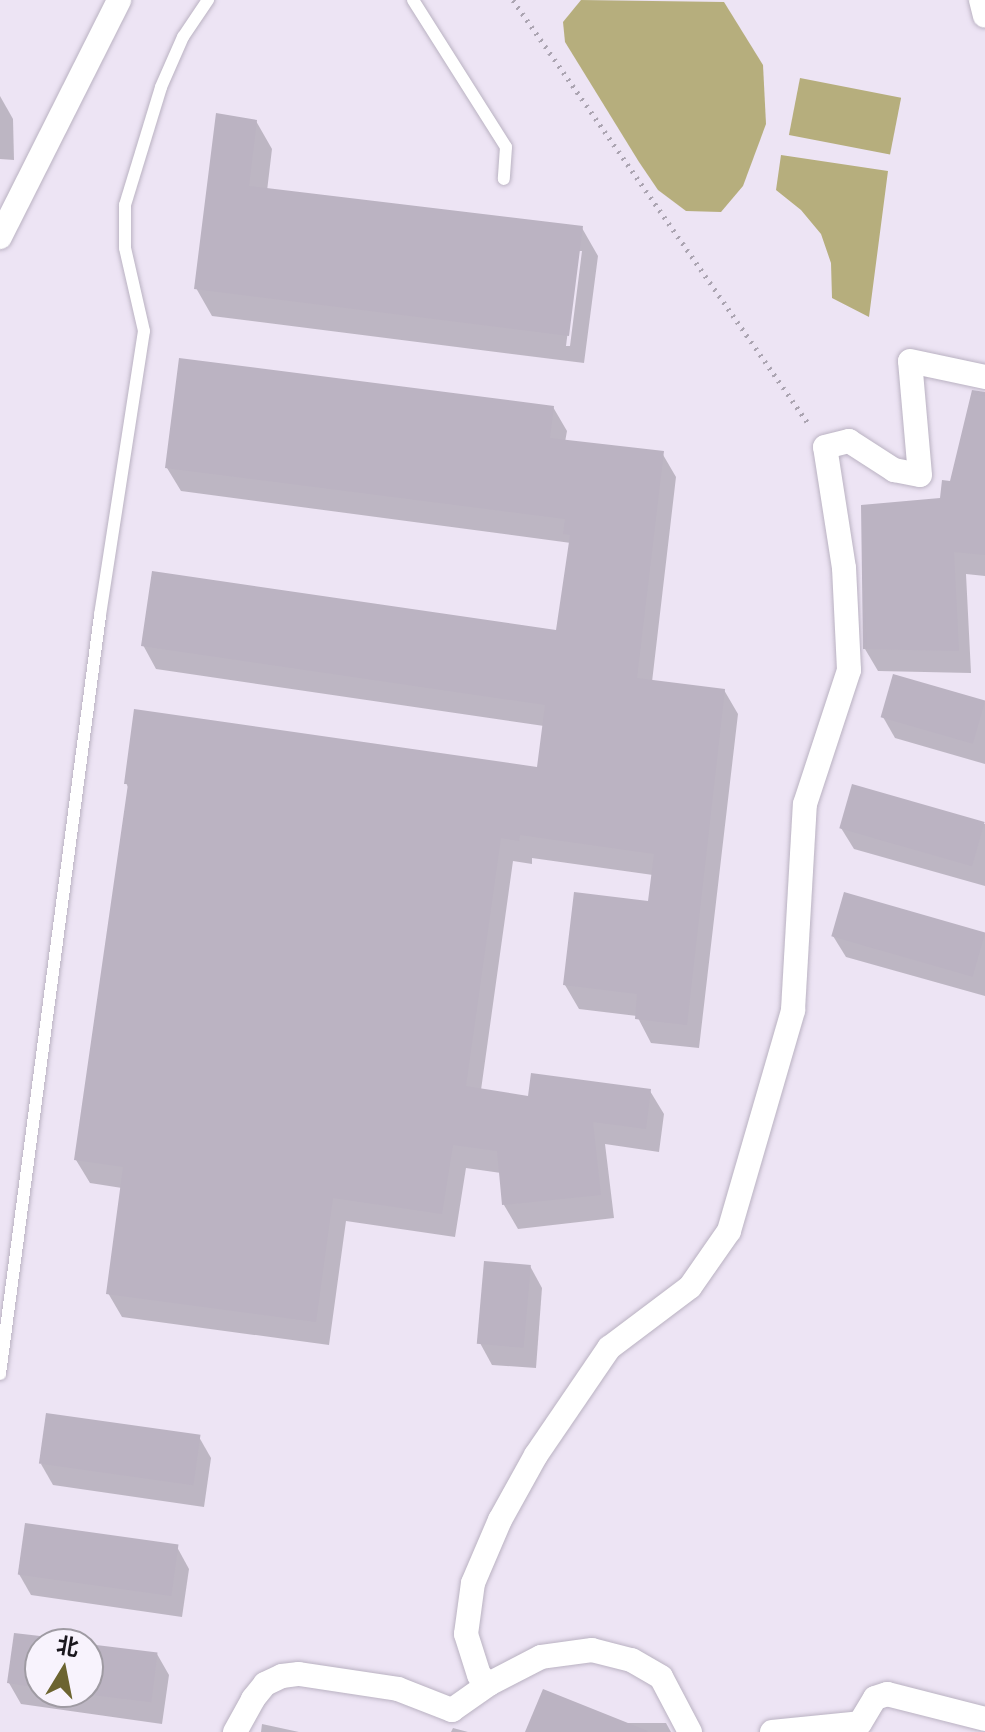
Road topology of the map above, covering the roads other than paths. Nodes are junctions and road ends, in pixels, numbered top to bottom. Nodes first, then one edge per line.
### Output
1 (119, 0) edge
2 (208, 0) edge
3 (413, 0) edge
4 (981, 0) edge
5 (985, 16) edge
6 (504, 179) dead end
7 (0, 237) edge
8 (985, 377) edge
9 (0, 1374) edge
10 (489, 1684) junction
11 (985, 1719) edge
12 (833, 1730) edge
13 (235, 1732) edge
14 (690, 1732) edge
15 (772, 1732) edge

1 - 7 street
2 - 9 lane
3 - 6 lane
4 - 5 street
8 - 10 street
10 - 13 street
10 - 14 street
11 - 12 street
12 - 15 street

